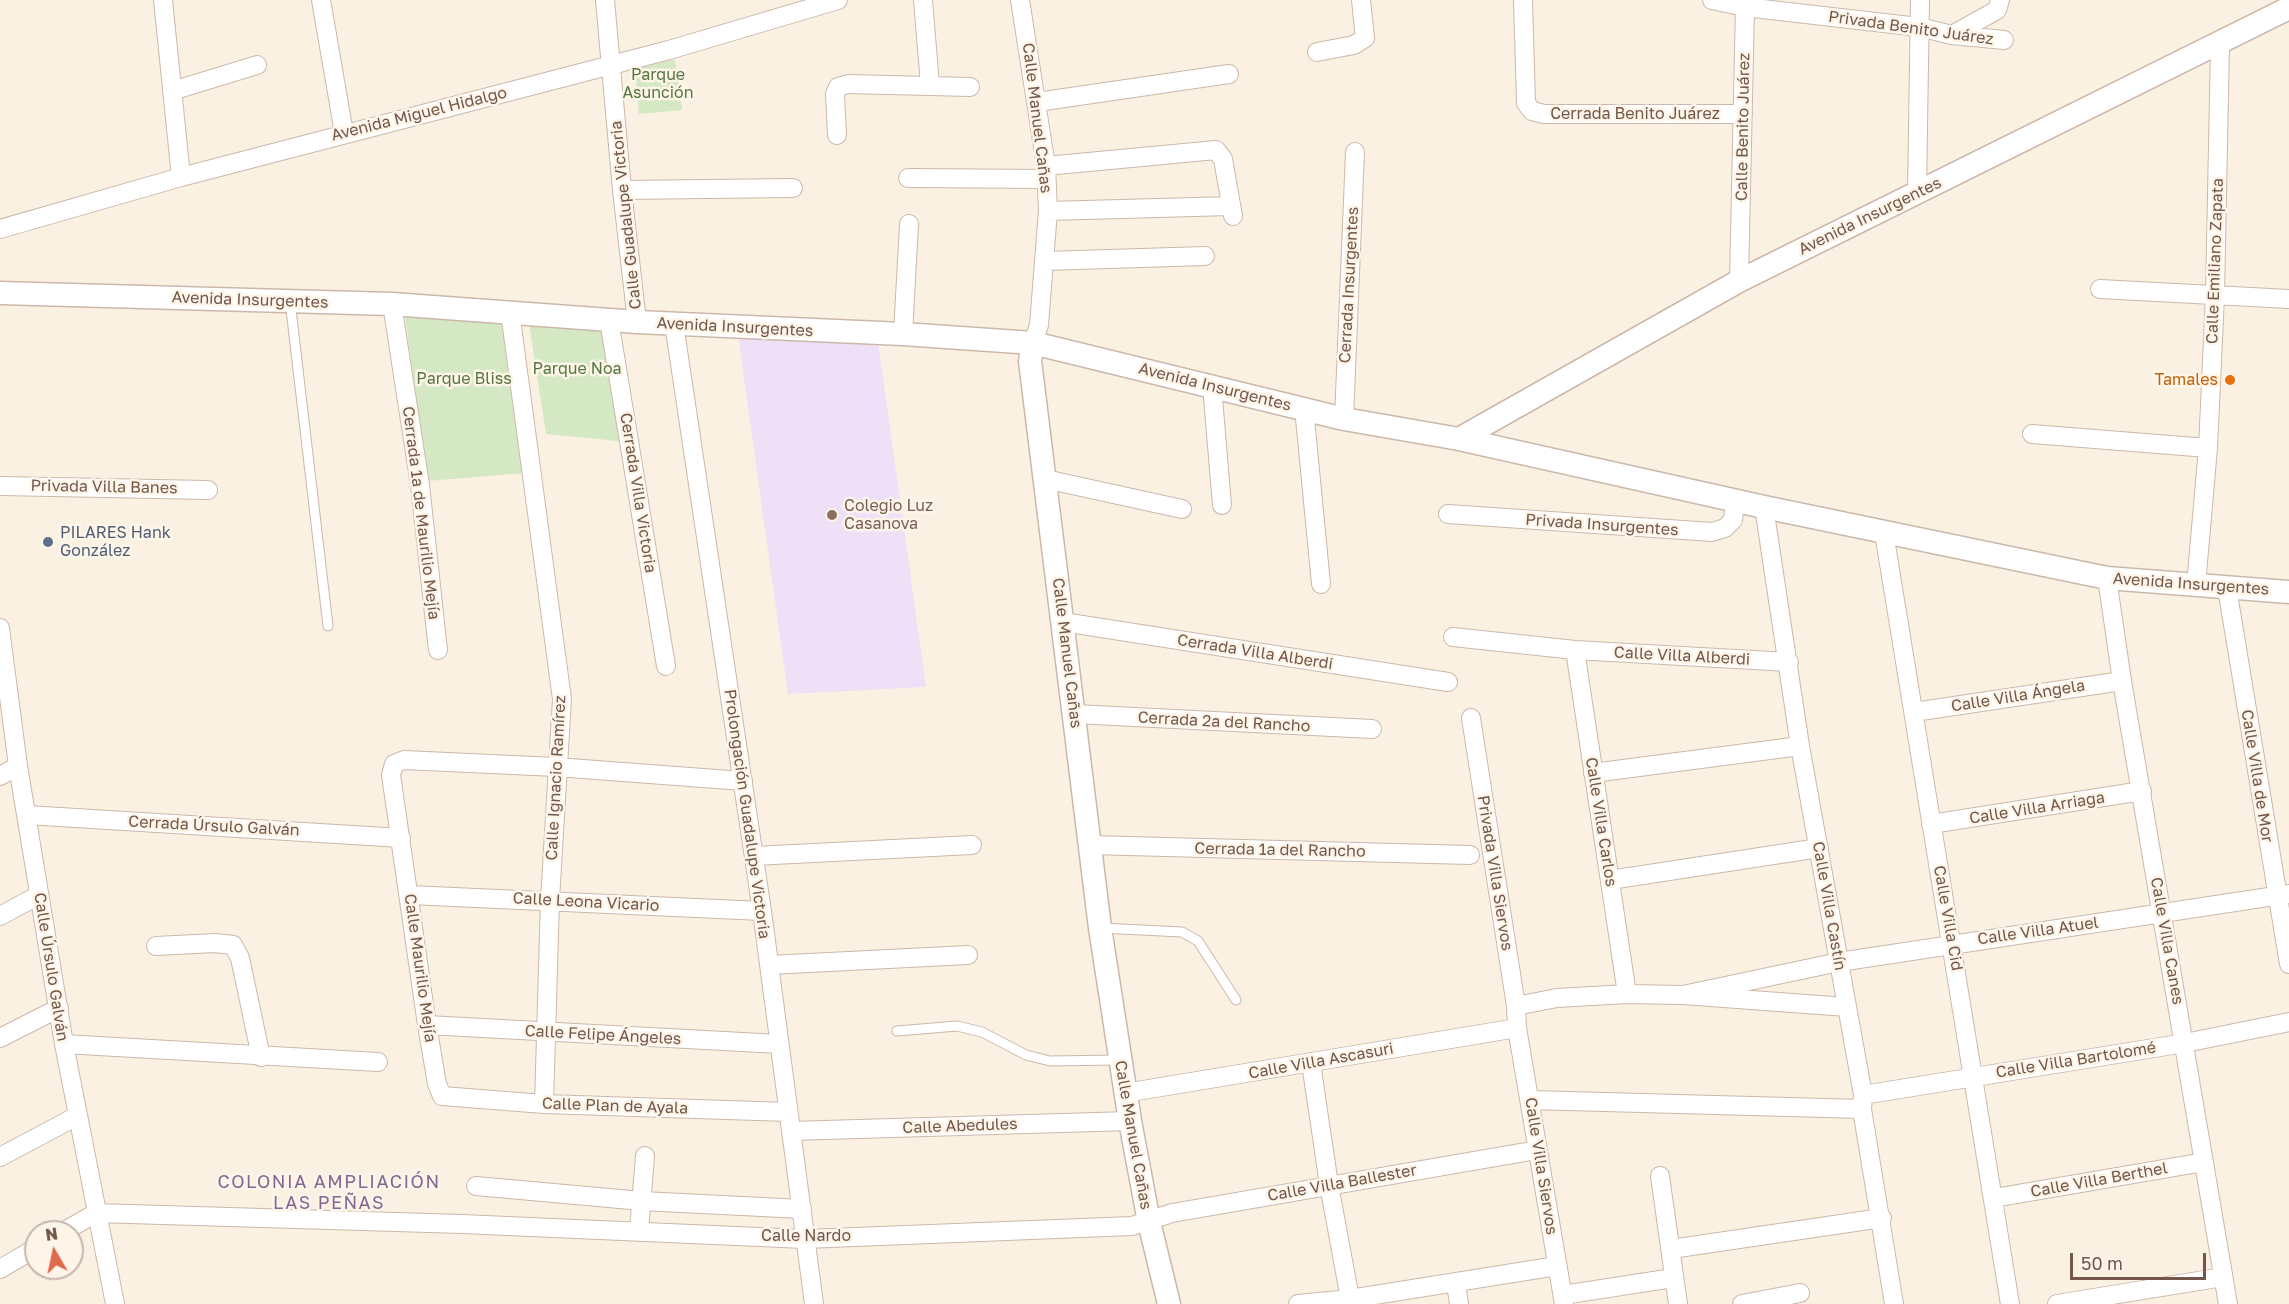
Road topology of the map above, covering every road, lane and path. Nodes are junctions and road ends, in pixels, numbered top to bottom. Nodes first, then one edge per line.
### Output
1 (163, 0) edge
2 (321, 0) edge
3 (605, 0) edge
4 (838, 0) edge
5 (923, 0) edge
6 (1020, 0) edge
7 (1361, 0) edge
8 (1523, 0) edge
9 (1712, 0) edge
10 (1920, 0) edge
11 (2000, 0) edge
12 (1745, 7) junction
13 (2289, 8) edge
14 (1919, 27) junction
15 (1952, 35) junction
16 (2004, 40) dead end
17 (2220, 45) junction
18 (1317, 52) dead end
19 (257, 65) dead end
20 (611, 65) junction
21 (1229, 74) dead end
22 (930, 85) junction
23 (970, 87) dead end
24 (172, 91) junction
25 (1037, 102) junction
26 (1743, 114) junction
27 (344, 134) junction
28 (837, 135) dead end
29 (1355, 152) dead end
30 (1046, 172) junction
31 (181, 177) junction
32 (908, 178) dead end
33 (793, 188) dead end
34 (621, 190) junction
35 (1917, 192) junction
36 (1048, 211) junction
37 (909, 224) dead end
38 (0, 229) edge
39 (1205, 256) dead end
40 (1045, 261) junction
41 (1739, 281) junction
42 (2100, 289) dead end
43 (0, 293) edge
44 (2215, 296) junction
45 (2289, 299) edge
46 (290, 301) junction
47 (392, 304) junction
48 (510, 312) junction
49 (609, 320) junction
50 (637, 322) junction
51 (675, 324) junction
52 (903, 334) junction
53 (1033, 343) junction
54 (1212, 386) junction
55 (1304, 408) junction
56 (1344, 419) junction
57 (2032, 434) dead end
58 (1459, 439) junction
59 (2208, 448) junction
60 (1045, 479) junction
61 (0, 486) edge
62 (208, 490) dead end
63 (1735, 501) junction
64 (1222, 506) dead end
65 (1764, 507) junction
66 (1182, 509) dead end
67 (1448, 514) dead end
68 (1884, 533) junction
69 (2107, 578) junction
70 (1321, 584) dead end
71 (2196, 585) junction
72 (2227, 588) junction
73 (2289, 592) edge
74 (1063, 622) junction
75 (328, 626) dead end
76 (0, 628) edge
77 (1453, 637) dead end
78 (438, 650) dead end
79 (1575, 650) junction
80 (1789, 662) junction
81 (666, 666) dead end
82 (2122, 681) junction
83 (1448, 682) dead end
84 (1914, 712) junction
85 (1075, 714) junction
86 (1471, 718) dead end
87 (1372, 729) dead end
88 (1800, 746) junction
89 (18, 766) junction
90 (556, 767) junction
91 (1593, 773) junction
92 (0, 776) edge
93 (743, 781) junction
94 (2142, 791) junction
95 (27, 815) junction
96 (1931, 824) junction
97 (401, 838) junction
98 (972, 845) dead end
99 (1090, 845) junction
100 (1820, 848) junction
101 (1470, 855) dead end
102 (754, 856) junction
103 (1610, 880) junction
104 (39, 895) junction
105 (410, 895) junction
106 (2283, 895) edge
107 (550, 900) junction
108 (762, 911) junction
109 (2162, 914) junction
110 (0, 916) edge
111 (1100, 928) junction
112 (1953, 944) junction
113 (156, 946) dead end
114 (968, 955) dead end
115 (1839, 962) junction
116 (2289, 964) edge
117 (769, 965) junction
118 (1627, 994) junction
119 (1683, 995) junction
120 (1236, 1000) dead end
121 (1516, 1006) junction
122 (1847, 1007) junction
123 (59, 1008) junction
124 (2289, 1022) edge
125 (428, 1025) junction
126 (1517, 1028) junction
127 (897, 1031) dead end
128 (547, 1032) junction
129 (0, 1038) edge
130 (2185, 1043) junction
131 (64, 1044) junction
132 (779, 1044) junction
133 (261, 1057) junction
134 (1119, 1060) junction
135 (378, 1062) dead end
136 (1311, 1063) junction
137 (1973, 1076) junction
138 (1125, 1093) junction
139 (442, 1096) joint
140 (1531, 1100) junction
141 (1862, 1102) junction
142 (544, 1104) junction
143 (788, 1112) junction
144 (77, 1116) junction
145 (1130, 1121) junction
146 (791, 1131) junction
147 (1537, 1150) junction
148 (645, 1156) dead end
149 (0, 1157) edge
150 (2204, 1162) junction
151 (1660, 1176) dead end
152 (476, 1185) dead end
153 (1329, 1185) junction
154 (1994, 1198) junction
155 (642, 1201) junction
156 (802, 1209) junction
157 (96, 1213) junction
158 (1882, 1218) junction
159 (84, 1220) edge
160 (1149, 1222) junction
161 (639, 1231) junction
162 (805, 1239) junction
163 (1671, 1249) junction
164 (24, 1255) edge
165 (1557, 1266) junction
166 (0, 1269) edge
167 (2223, 1277) junction
168 (1673, 1278) junction
169 (1456, 1284) junction
170 (1800, 1293) dead end
171 (1564, 1299) edge
172 (1350, 1302) edge
173 (116, 1304) edge
174 (814, 1304) edge
175 (1168, 1304) edge
176 (1298, 1304) edge
177 (1459, 1304) edge
178 (1678, 1304) edge
179 (1742, 1304) edge
180 (1894, 1304) edge
181 (2010, 1304) edge
182 (2057, 1304) edge
183 (2228, 1304) edge

1 - 24 street
2 - 27 street
3 - 20 street, Calle Guadalupe Victoria
4 - 20 street, Avenida Miguel Hidalgo
5 - 22 street
6 - 25 street, Calle Manuel Cañas
7 - 18 street
8 - 26 street, Cerrada Benito Juárez
9 - 12 street
10 - 14 street
11 - 15 street
12 - 14 street, Privada Benito Juárez
12 - 26 street, Calle Benito Juárez
13 - 17 street, Avenida Insurgentes
14 - 15 street, Privada Benito Juárez
14 - 35 street
15 - 16 street, Privada Benito Juárez
17 - 35 street, Avenida Insurgentes
17 - 44 street, Calle Emiliano Zapata
19 - 24 street
20 - 27 street, Avenida Miguel Hidalgo
20 - 34 street, Calle Guadalupe Victoria
21 - 25 street
22 - 23 street
22 - 28 street
24 - 31 street
25 - 30 street, Calle Manuel Cañas
26 - 41 street, Calle Benito Juárez
27 - 31 street, Avenida Miguel Hidalgo
29 - 56 street, Cerrada Insurgentes
30 - 32 street
30 - 36 street, Calle Manuel Cañas
30 - 36 street
31 - 38 street, Avenida Miguel Hidalgo
33 - 34 street
34 - 50 street, Calle Guadalupe Victoria
35 - 41 street, Avenida Insurgentes
36 - 40 street, Calle Manuel Cañas
37 - 52 street
39 - 40 street
40 - 53 street, Calle Manuel Cañas
41 - 58 street, Avenida Insurgentes
42 - 44 street
43 - 46 street, Avenida Insurgentes
44 - 45 street
44 - 59 street, Calle Emiliano Zapata
46 - 47 street, Avenida Insurgentes
46 - 75 lane
47 - 48 street, Avenida Insurgentes
47 - 78 street, Cerrada 1ª de Maurilio Mejía
48 - 49 street, Avenida Insurgentes
48 - 90 street, Calle Ignacio Ramírez
49 - 50 street, Avenida Insurgentes
49 - 81 street, Cerrada Villa Victoria
50 - 51 street, Avenida Insurgentes
51 - 52 street, Avenida Insurgentes
51 - 93 street, Prolongación Guadalupe Victoria
52 - 53 street, Avenida Insurgentes
53 - 54 street, Avenida Insurgentes
53 - 60 street, Calle Manuel Cañas
54 - 55 street, Avenida Insurgentes
54 - 64 street
55 - 56 street, Avenida Insurgentes
55 - 70 street
56 - 58 street, Avenida Insurgentes
57 - 59 street
58 - 63 street, Avenida Insurgentes
59 - 71 street, Calle Emiliano Zapata
60 - 66 street
60 - 74 street, Calle Manuel Cañas
61 - 62 street, Privada Villa Banes
63 - 65 street, Avenida Insurgentes
63 - 67 street, Privada Insurgentes
65 - 68 street, Avenida Insurgentes
65 - 80 street, Calle Villa Castín
68 - 69 street, Avenida Insurgentes
68 - 84 street, Calle Villa Cid
69 - 71 street, Avenida Insurgentes
69 - 82 street, Calle Villa Canes
71 - 72 street, Avenida Insurgentes
72 - 73 street, Avenida Insurgentes
72 - 106 street, Calle Villa de Mor
74 - 83 street, Cerrada Villa Alberdi
74 - 85 street, Calle Manuel Cañas
76 - 89 street, Calle Úrsulo Galván
77 - 79 street, Calle Villa Alberdi
79 - 80 street, Calle Villa Alberdi
79 - 91 street, Calle Villa Carlos
80 - 88 street, Calle Villa Castín
82 - 84 street, Calle Villa Ángela
82 - 94 street, Calle Villa Canes
84 - 96 street, Calle Villa Cid
85 - 87 street, Cerrada 2ª del Rancho
85 - 99 street, Calle Manuel Cañas
86 - 121 street, Privada Villa Siervos
88 - 91 street
88 - 100 street, Calle Villa Castín
89 - 92 street
89 - 95 street, Calle Úrsulo Galván
90 - 93 street
90 - 97 street, Calle Maurilio Mejía
90 - 107 street, Calle Ignacio Ramírez
91 - 103 street, Calle Villa Carlos
93 - 102 street, Prolongación Guadalupe Victoria
94 - 96 street, Calle Villa Arriaga
94 - 109 street, Calle Villa Canes
95 - 97 street, Cerrada Úrsulo Galván
95 - 104 street, Calle Úrsulo Galván
96 - 112 street, Calle Villa Cid
97 - 105 street, Calle Maurilio Mejía
98 - 102 street
99 - 101 street, Cerrada 1ª del Rancho
99 - 111 street, Calle Manuel Cañas
100 - 103 street
100 - 115 street, Calle Villa Castín
102 - 108 street, Prolongación Guadalupe Victoria
103 - 118 street, Calle Villa Carlos
104 - 110 street
104 - 123 street, Calle Úrsulo Galván
105 - 107 street, Calle Leona Vicario
105 - 125 street, Calle Maurilio Mejía
106 - 109 street, Calle Villa Atuel
106 - 116 street, Calle Villa de Mor
107 - 108 street, Calle Leona Vicario
107 - 128 street, Calle Ignacio Ramírez
108 - 117 street, Prolongación Guadalupe Victoria
109 - 112 street, Calle Villa Atuel
109 - 130 street, Calle Villa Canes
111 - 120 lane
111 - 134 street, Calle Manuel Cañas
112 - 115 street, Calle Villa Atuel
112 - 137 street, Calle Villa Cid
113 - 133 street
114 - 117 street
115 - 119 street, Calle Villa Atuel
115 - 122 street, Calle Villa Castín
117 - 132 street, Prolongación Guadalupe Victoria
118 - 119 street
118 - 121 street
119 - 122 street
121 - 126 street, Privada Villa Siervos
122 - 141 street, Calle Villa Castín
123 - 129 street
123 - 131 street, Calle Úrsulo Galván
124 - 130 street, Calle Villa Bartolomé
125 - 128 street, Calle Felipe Ángeles
125 - 139 street, Calle Maurilio Mejía
126 - 136 street, Calle Villa Ascasuri
126 - 140 street, Calle Villa Siervos
127 - 134 lane
128 - 132 street, Calle Felipe Ángeles
128 - 142 street, Calle Ignacio Ramírez
130 - 137 street, Calle Villa Bartolomé
130 - 150 street, Calle Villa Canes
131 - 133 street
131 - 144 street, Calle Úrsulo Galván
132 - 143 street, Prolongación Guadalupe Victoria
133 - 135 street
134 - 138 street, Calle Manuel Cañas
136 - 138 street, Calle Villa Ascasuri
136 - 153 street
137 - 141 street, Calle Villa Bartolomé
137 - 154 street, Calle Villa Cid
138 - 145 street, Calle Manuel Cañas
139 - 142 street, Calle Plan de Ayala
140 - 141 street, Calle Villa Bartolomé
140 - 147 street, Calle Villa Siervos
141 - 158 street, Calle Villa Castín
142 - 143 street, Calle Plan de Ayala
143 - 146 street, Prolongación Guadalupe Victoria
144 - 149 street
144 - 157 street, Calle Úrsulo Galván
145 - 146 street, Calle Abedules
145 - 160 street, Calle Manuel Cañas
146 - 156 street, Prolongación Guadalupe Victoria
147 - 153 street, Calle Villa Ballester
147 - 165 street, Calle Villa Siervos
148 - 155 street
150 - 154 street, Calle Villa Berthel
150 - 167 street, Calle Villa Canes
151 - 163 street
152 - 155 street
153 - 160 street, Calle Villa Ballester
153 - 172 street
154 - 181 street, Calle Villa Cid
155 - 156 street
155 - 161 street
156 - 162 street, Prolongación Guadalupe Victoria
157 - 159 street
157 - 161 street, Calle Nardo
157 - 173 street, Calle Úrsulo Galván
158 - 163 street
158 - 180 street, Calle Villa Castín
160 - 162 street, Calle Nardo
160 - 175 street, Calle Manuel Cañas
161 - 162 street, Calle Nardo
162 - 174 street, Prolongación Guadalupe Victoria
163 - 168 street
164 - 166 street
165 - 169 street
165 - 171 street, Calle Villa Siervos
167 - 182 street
167 - 183 street, Calle Villa Canes
168 - 171 street
168 - 178 street
169 - 172 street
169 - 177 street
170 - 179 street
172 - 176 street

